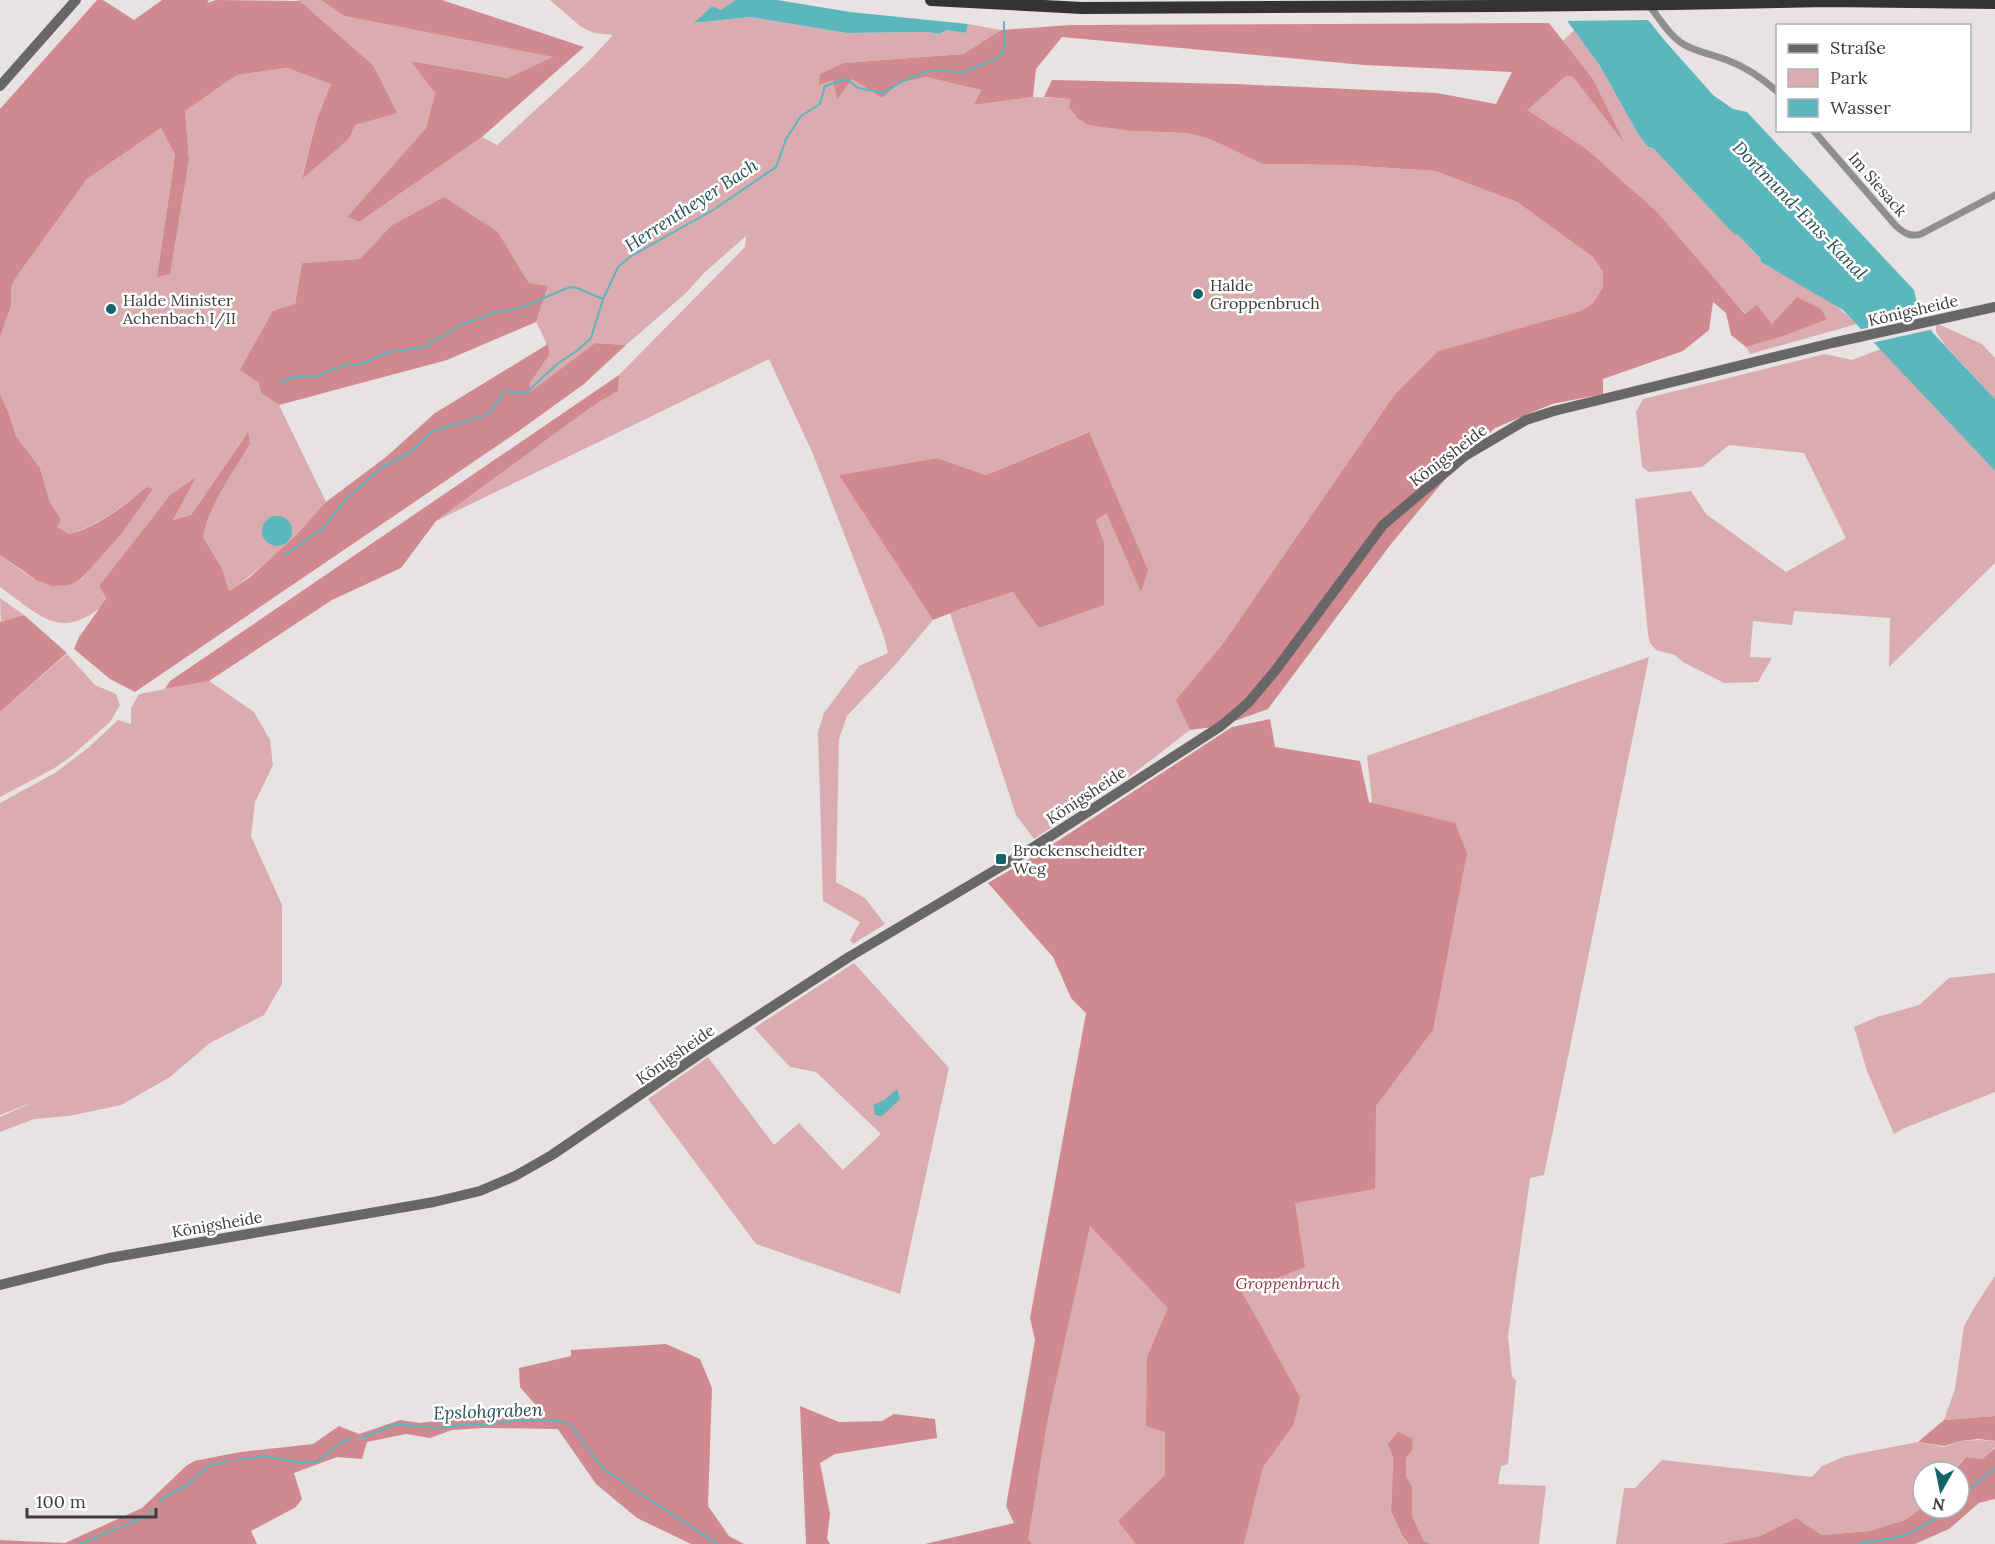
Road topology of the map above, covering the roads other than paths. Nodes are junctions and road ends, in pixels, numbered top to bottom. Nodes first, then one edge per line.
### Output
1 (76, 0) edge
2 (931, 0) edge
3 (1644, 0) edge
4 (1995, 3) edge
5 (0, 86) edge
6 (1776, 90) edge
7 (1815, 132) edge
8 (1995, 195) edge
9 (1995, 307) edge
10 (0, 1285) edge

1 - 5 main road
2 - 4 highway, bridge
3 - 6 street
7 - 8 street, Im Siesack
9 - 10 main road, Königsheide

